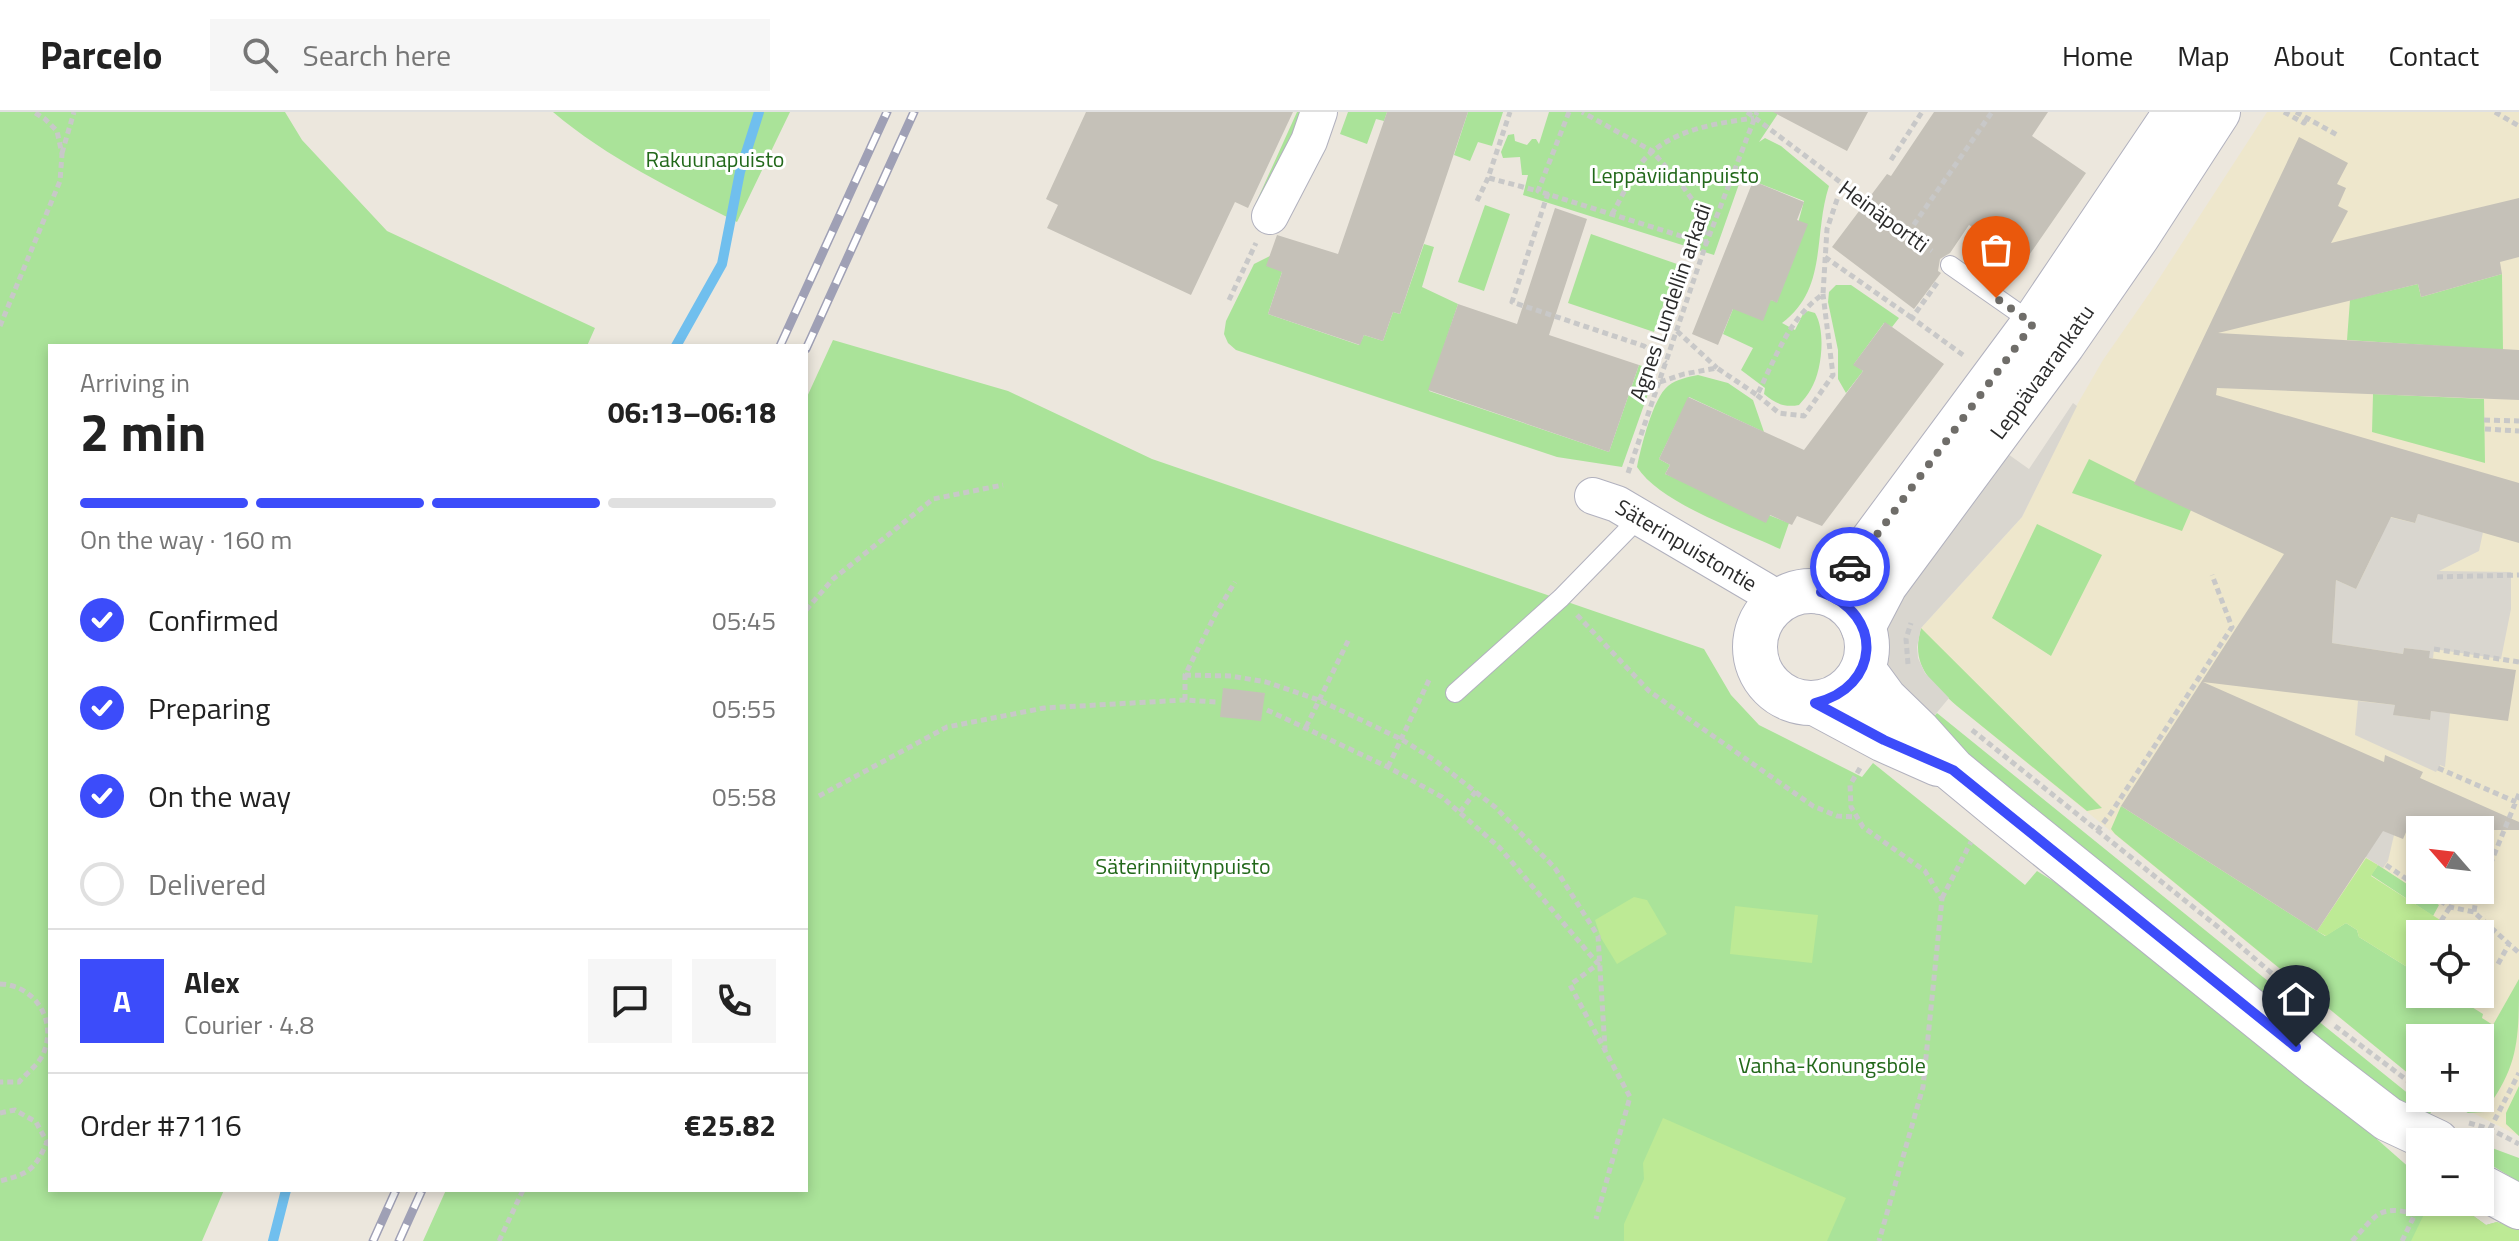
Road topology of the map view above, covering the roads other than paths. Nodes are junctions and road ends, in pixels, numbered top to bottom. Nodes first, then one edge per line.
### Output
1 (1319, 112) edge
2 (2176, 112) edge
3 (2218, 112) edge
4 (1270, 216) road end
5 (1950, 265) road end
6 (2048, 334) junction
7 (1617, 506) joint
8 (1821, 592) junction
9 (1777, 603) junction
10 (1863, 648) junction
11 (1455, 693) dead end
12 (1815, 703) junction
13 (1953, 770) junction
14 (2388, 1119) junction
15 (2437, 1128) edge
16 (2406, 1140) edge
17 (2494, 1194) edge
18 (2519, 1207) edge

1 - 4 street
2 - 6 main road, Leppävaarankatu
3 - 6 main road, Leppävaarankatu
5 - 6 lane, Heinäportti
6 - 8 main road, Leppävaarankatu
6 - 10 main road, Leppävaarankatu
7 - 9 street, Säterinpuistontie
7 - 11 lane
8 - 9 main road
8 - 10 main road
9 - 12 main road
10 - 12 main road
10 - 13 main road
12 - 13 main road
13 - 14 main road
14 - 15 main road
14 - 16 main road
17 - 18 main road

